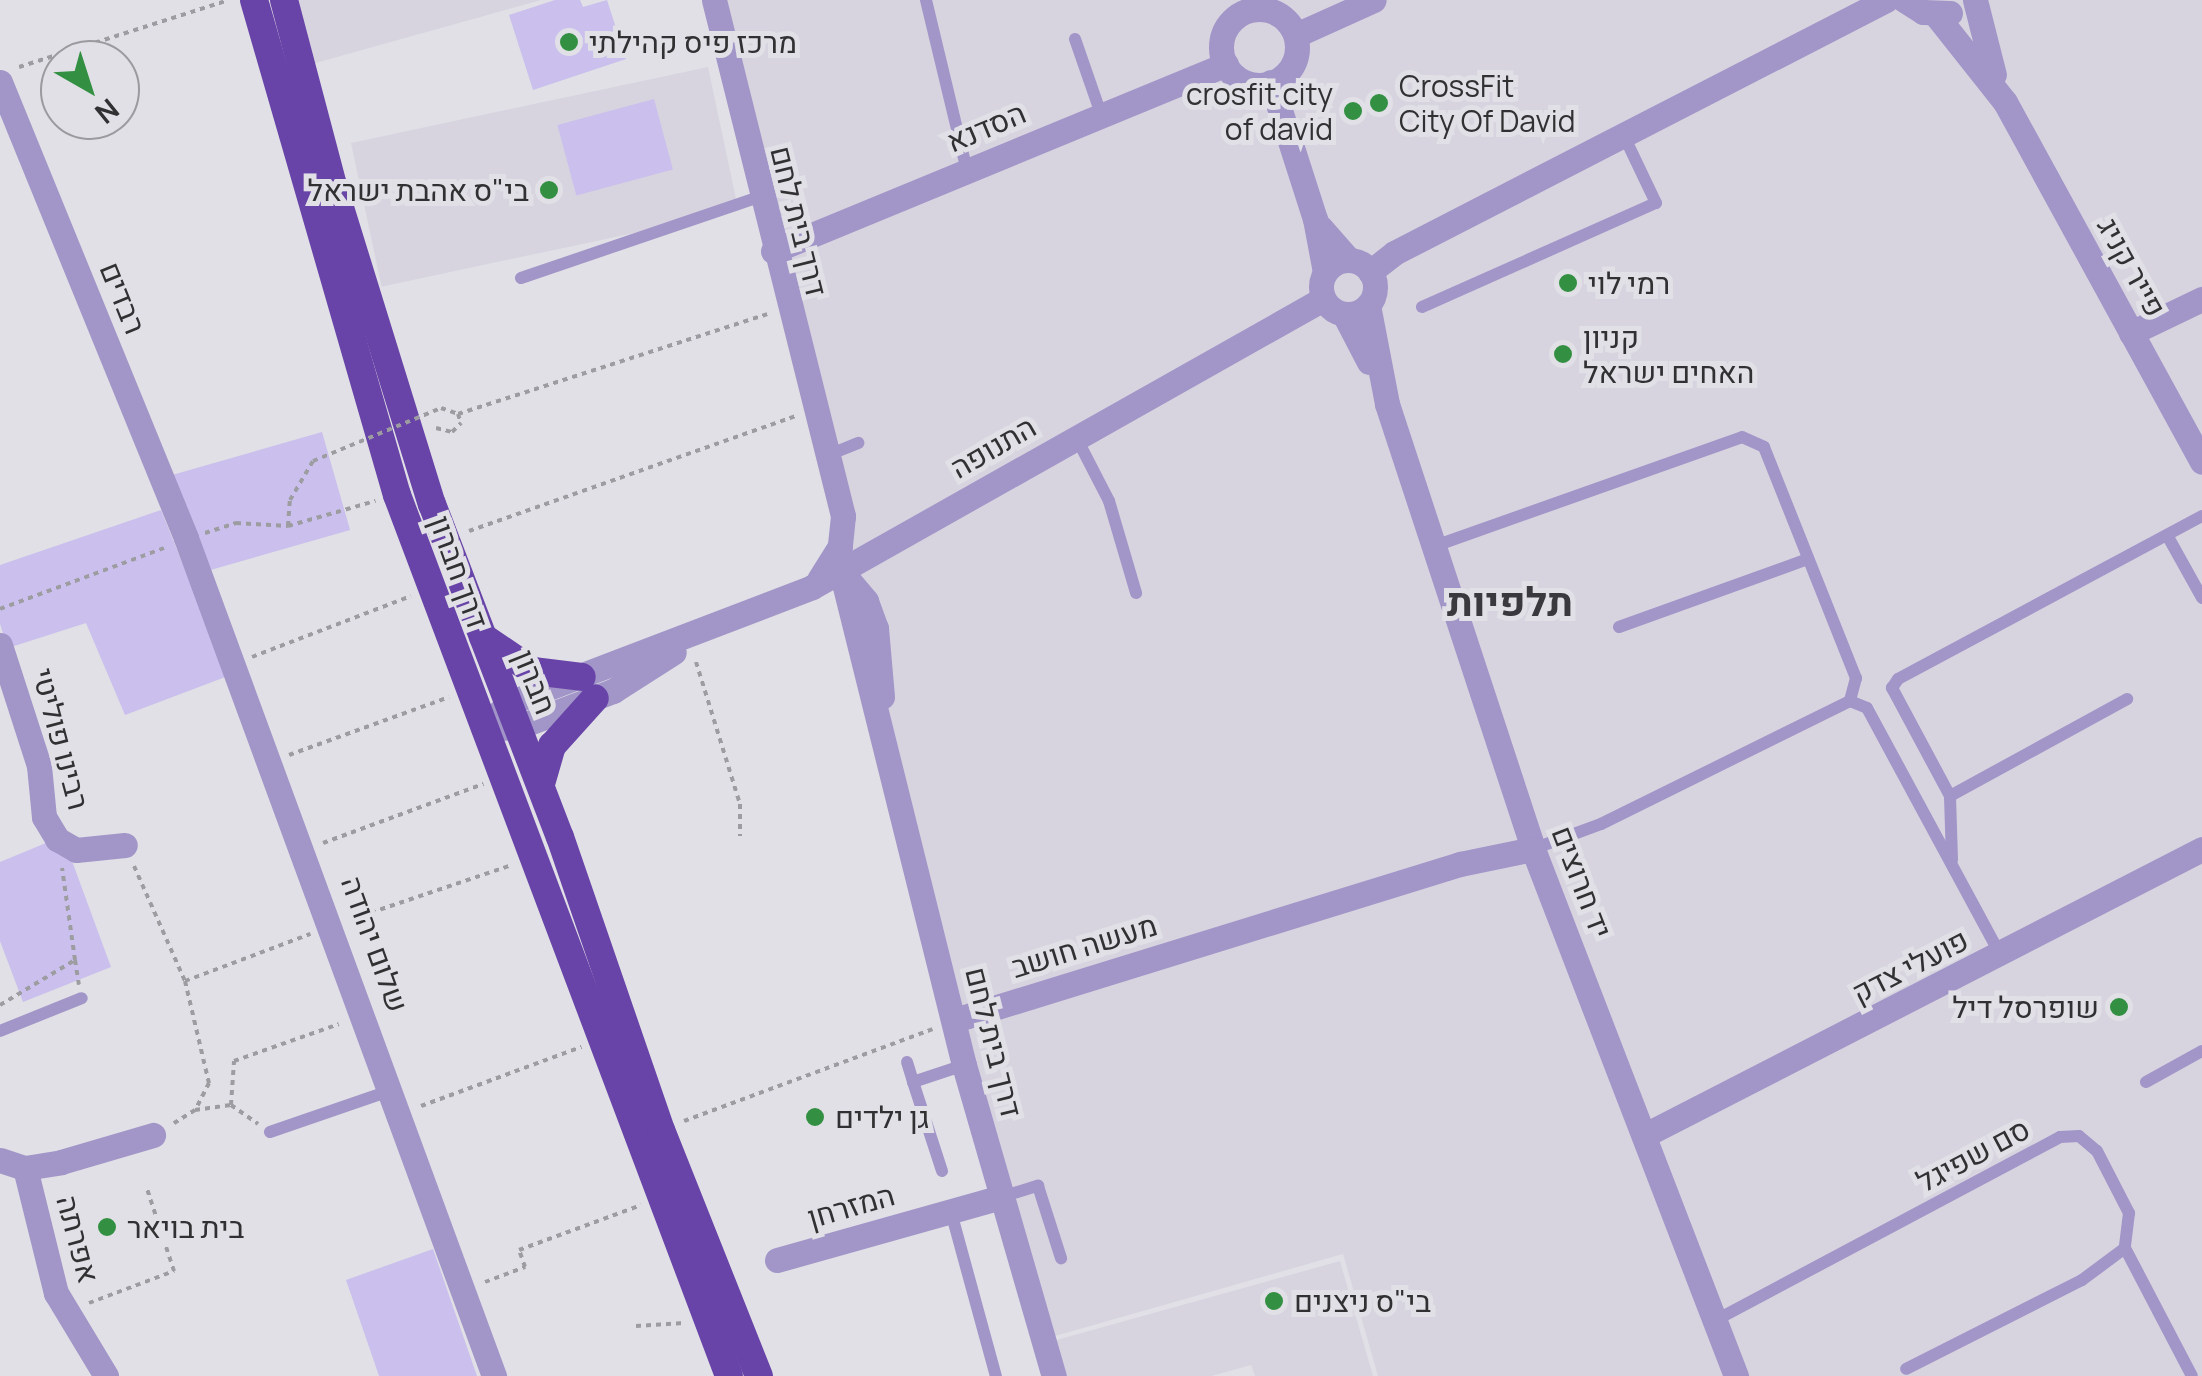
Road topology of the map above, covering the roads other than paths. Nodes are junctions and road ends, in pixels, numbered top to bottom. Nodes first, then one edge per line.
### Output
1 (254, 0) edge
2 (284, 0) edge
3 (714, 0) edge
4 (926, 0) edge
5 (1374, 0) edge
6 (1886, 0) edge
7 (1904, 0) edge
8 (1973, 0) edge
9 (1244, 6) edge
10 (1936, 15) junction
11 (1296, 35) junction
12 (1075, 38) dead end
13 (1226, 64) junction
14 (0, 82) edge
15 (1271, 82) junction
16 (2006, 102) junction
17 (1101, 114) junction
18 (1624, 136) junction
19 (968, 171) junction
20 (759, 198) junction
21 (1316, 218) junction
22 (773, 252) junction
23 (1359, 265) junction
24 (1324, 272) junction
25 (521, 278) dead end
26 (2202, 299) edge
27 (1345, 306) junction
28 (1422, 308) dead end
29 (2131, 333) junction
30 (1076, 436) junction
31 (860, 443) dead end
32 (826, 456) junction
33 (2202, 462) edge
34 (2202, 516) edge
35 (2167, 535) junction
36 (186, 538) joint
37 (1432, 547) junction
38 (1808, 559) junction
39 (841, 572) junction
40 (812, 587) junction
41 (1136, 593) dead end
42 (2202, 598) edge
43 (1619, 627) dead end
44 (482, 636) junction
45 (0, 645) edge
46 (589, 688) junction
47 (2127, 698) dead end
48 (1850, 702) junction
49 (513, 715) junction
50 (482, 728) junction
51 (540, 784) junction
52 (1950, 796) junction
53 (1534, 848) junction
54 (2202, 850) edge
55 (130, 857) road end
56 (1952, 865) junction
57 (2002, 956) junction
58 (82, 998) road end
59 (955, 1020) junction
60 (0, 1031) edge
61 (2202, 1050) edge
62 (906, 1062) dead end
63 (964, 1064) junction
64 (914, 1082) junction
65 (2146, 1082) dead end
66 (398, 1101) junction
67 (270, 1132) road end
68 (1645, 1134) junction
69 (153, 1136) road end
70 (0, 1160) edge
71 (25, 1168) junction
72 (942, 1171) dead end
73 (1001, 1197) junction
74 (951, 1212) junction
75 (2125, 1248) junction
76 (1061, 1258) dead end
77 (777, 1260) dead end
78 (1716, 1320) junction
79 (1906, 1368) dead end
80 (2202, 1373) edge
81 (106, 1376) edge
82 (494, 1376) edge
83 (730, 1376) edge
84 (759, 1376) edge
85 (996, 1376) edge
86 (1054, 1376) edge
87 (1736, 1376) edge
88 (2194, 1376) edge

1 - 50 highway, דרך חברון
2 - 44 highway, חברון
3 - 20 street, דרך בית לחם
4 - 19 lane
5 - 11 street
6 - 18 street
7 - 10 street
8 - 10 street
8 - 16 street, פייר קניג
9 - 11 street
9 - 13 street
10 - 16 street, פייר קניג
11 - 15 street
12 - 17 lane
13 - 15 street
13 - 17 street, הסדנא
14 - 36 street, רבדים
15 - 21 street
16 - 29 street, פייר קניג
17 - 19 street, הסדנא
18 - 23 street
18 - 28 lane
19 - 22 street, הסדנא
20 - 22 street, דרך בית לחם
20 - 25 lane
21 - 23 street
21 - 24 street
22 - 32 street, דרך בית לחם
23 - 24 street
23 - 27 street
24 - 27 street
26 - 29 street
27 - 30 street, התנופה
27 - 37 street, יד חרוצים
29 - 33 street, פייר קניג
30 - 39 street, התנופה
30 - 41 lane
31 - 32 lane
32 - 40 street, דרך בית לחם
34 - 35 lane
35 - 42 lane
35 - 52 lane
36 - 66 street, שלום יהודה
37 - 38 lane
37 - 53 street, יד חרוצים
38 - 43 lane
38 - 48 lane
39 - 40 street, התנופה
39 - 59 street, דרך בית לחם
40 - 46 street, התנופה
44 - 46 highway
44 - 49 highway, חברון
45 - 55 street, רבינו פוליטי
46 - 49 street, התנופה
46 - 51 highway
47 - 52 lane
48 - 53 lane
48 - 56 lane
49 - 50 street, התנופה
49 - 51 highway, חברון
50 - 83 highway, דרך חברון
51 - 84 highway, חברון
52 - 56 lane
53 - 59 street, מעשה חושב
53 - 68 street, יד חרוצים
54 - 57 street, פועלי צדק
56 - 57 lane
57 - 68 street, פועלי צדק
58 - 60 lane
59 - 63 street, דרך בית לחם
61 - 65 lane
62 - 64 lane
63 - 64 lane
63 - 73 street, דרך בית לחם
64 - 72 lane
66 - 67 lane
66 - 82 street, שלום יהודה
68 - 78 street, יד חרוצים
69 - 71 street
70 - 71 street
71 - 81 street, אפרתה
73 - 74 street, המזרחן
73 - 76 lane
73 - 86 street, דרך בית לחם
74 - 77 street, המזרחן
74 - 85 lane
75 - 78 lane, סם שפיגל
75 - 79 lane
75 - 88 lane
78 - 87 street, יד חרוצים
80 - 88 lane

